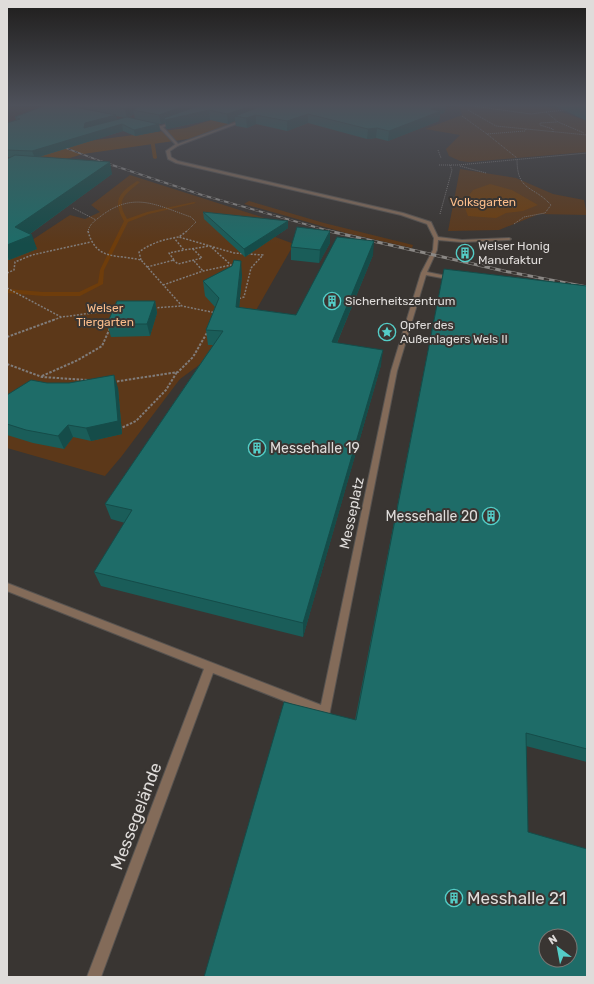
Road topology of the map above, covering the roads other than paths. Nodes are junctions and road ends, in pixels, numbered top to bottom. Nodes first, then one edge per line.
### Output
1 (168, 152) edge
2 (436, 238) junction
3 (509, 239) dead end
4 (424, 273) junction
5 (463, 279) edge
6 (7, 587) edge
7 (210, 667) junction
8 (94, 977) edge

1 - 2 street
2 - 3 street
2 - 4 street, Messeplatz
4 - 5 street
4 - 7 street, Messeplatz
6 - 7 street
7 - 8 street, Messegelände

